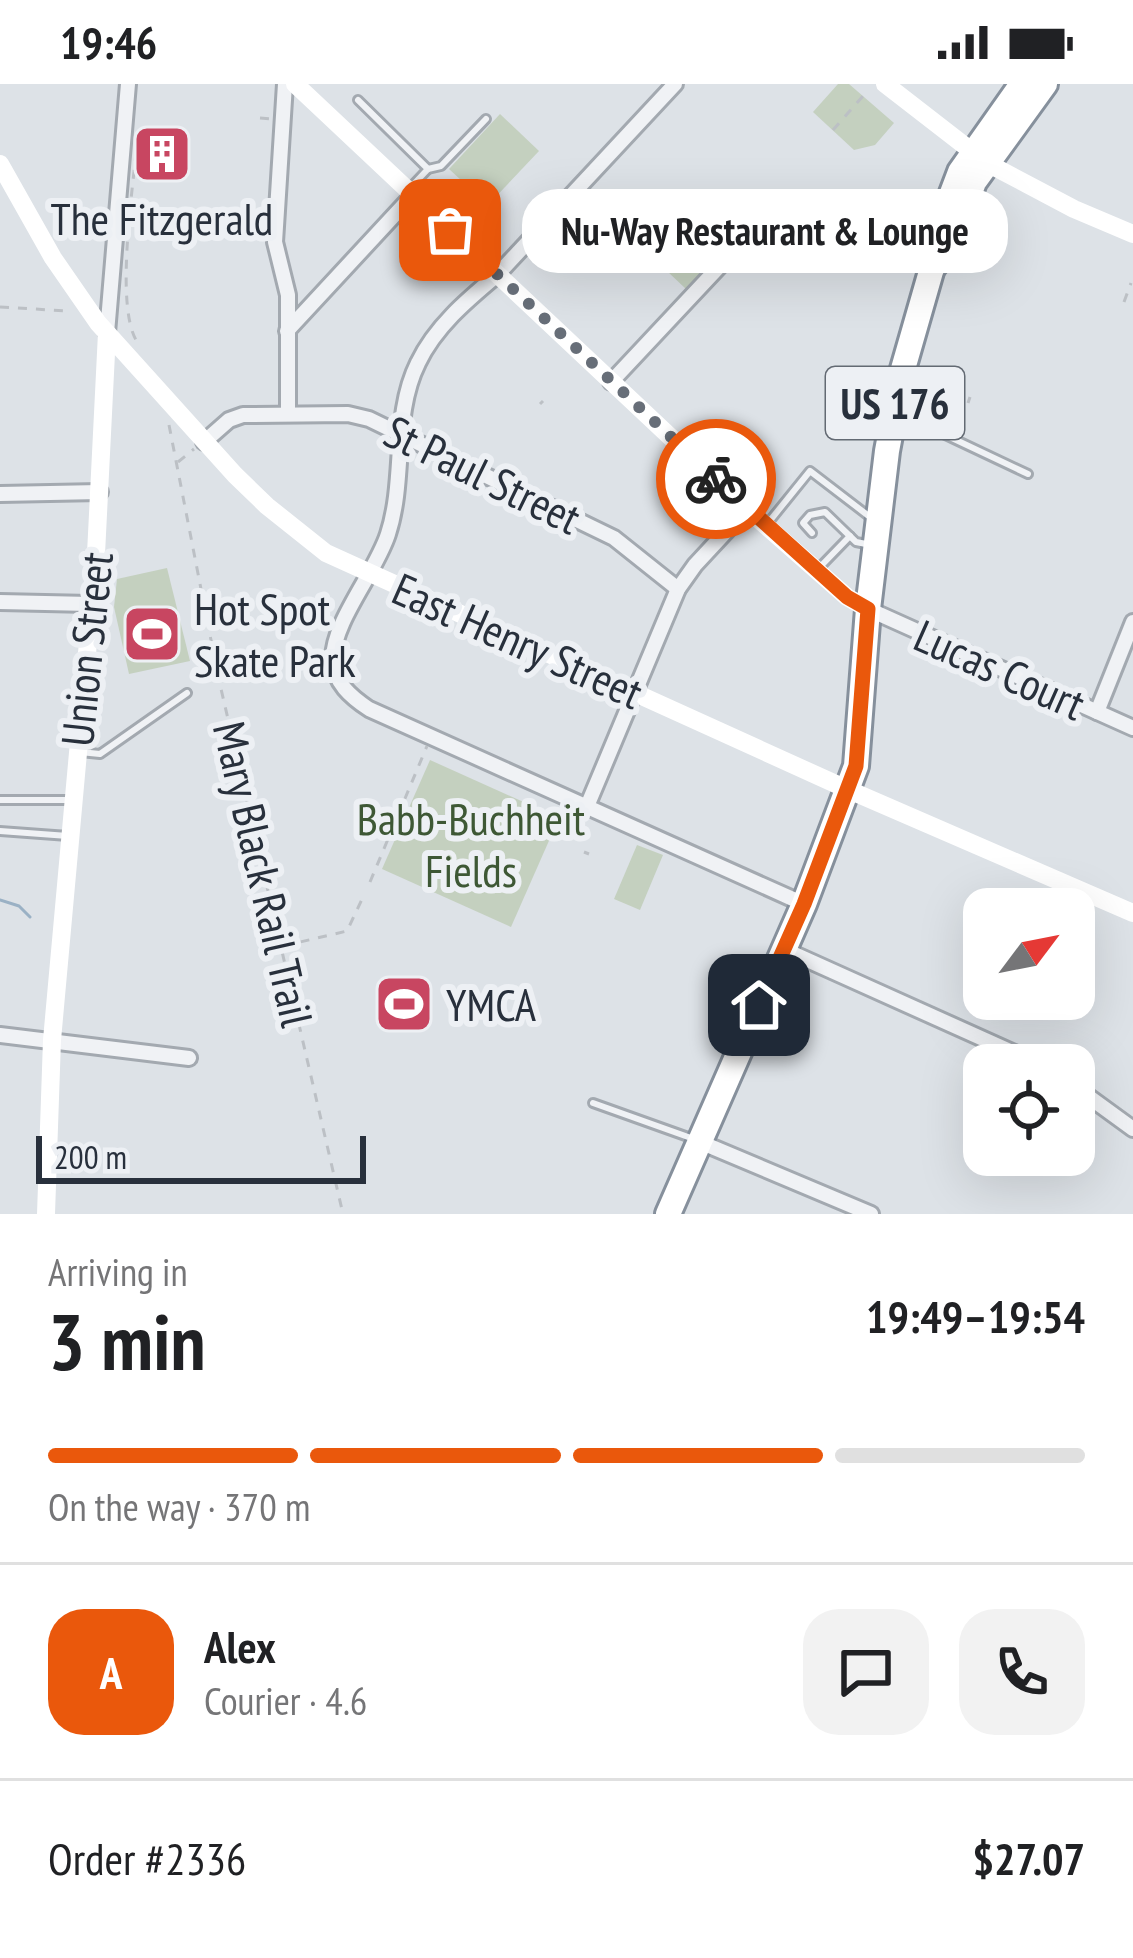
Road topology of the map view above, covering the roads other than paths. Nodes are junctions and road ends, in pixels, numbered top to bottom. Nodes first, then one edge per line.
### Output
1 (128, 84) edge
2 (285, 84) edge
3 (295, 84) edge
4 (675, 84) edge
5 (885, 84) edge
6 (1022, 84) edge
7 (1045, 84) edge
8 (358, 100) dead end
9 (486, 119) dead end
10 (979, 157) junction
11 (0, 164) edge
12 (428, 170) junction
13 (410, 193) junction
14 (1133, 234) edge
15 (730, 254) dead end
16 (497, 275) junction
17 (287, 331) junction
18 (107, 333) junction
19 (611, 382) junction
20 (894, 409) junction
21 (288, 414) junction
22 (402, 436) junction
23 (204, 442) junction
24 (753, 445) dead end
25 (1028, 474) dead end
26 (719, 482) junction
27 (100, 492) junction
28 (0, 494) edge
29 (747, 509) junction
30 (766, 526) junction
31 (812, 533) dead end
32 (877, 534) junction
33 (850, 536) junction
34 (817, 571) junction
35 (370, 573) junction
36 (678, 589) junction
37 (0, 602) edge
38 (90, 604) junction
39 (868, 609) junction
40 (1133, 622) edge
41 (187, 693) dead end
42 (635, 693) junction
43 (1096, 712) junction
44 (1133, 728) edge
45 (76, 751) junction
46 (849, 790) junction
47 (0, 800) edge
48 (71, 800) junction
49 (588, 804) junction
50 (0, 831) edge
51 (68, 836) junction
52 (804, 904) junction
53 (1133, 914) edge
54 (783, 949) junction
55 (0, 1035) edge
56 (52, 1040) junction
57 (994, 1044) edge
58 (189, 1058) dead end
59 (1095, 1101) edge
60 (593, 1103) dead end
61 (1133, 1129) edge
62 (700, 1142) junction
63 (46, 1214) edge
64 (668, 1214) edge
65 (871, 1214) edge

1 - 18 street, Union Street
2 - 17 street
3 - 13 main road
4 - 16 street
5 - 10 main road
6 - 10 highway
7 - 10 highway, US 176
8 - 12 lane
9 - 12 lane
10 - 14 main road
10 - 20 highway, US 176
11 - 18 main road, East Henry Street
12 - 13 lane
13 - 16 main road
13 - 17 street
15 - 19 street
16 - 19 main road
16 - 22 street
17 - 21 street
18 - 23 main road, East Henry Street
18 - 27 main road, Union Street
19 - 26 main road
20 - 25 lane
20 - 32 highway, US 176
21 - 22 street, St Paul Street
21 - 23 street, St Paul Street
22 - 35 street
22 - 36 street, St Paul Street
23 - 35 main road, East Henry Street
24 - 26 lane
26 - 29 main road
27 - 28 street
27 - 38 main road, Union Street
29 - 30 main road
29 - 36 street
30 - 32 lane
30 - 34 main road
31 - 33 lane
32 - 33 lane
32 - 39 highway, US 176
33 - 34 lane
34 - 39 main road
35 - 42 main road, East Henry Street
35 - 49 street
36 - 42 street
37 - 38 street
38 - 45 main road, Union Street
39 - 43 street, Lucas Court
39 - 46 highway, US 176
40 - 43 street
41 - 45 lane
42 - 46 main road, East Henry Street
42 - 49 street
43 - 44 street, Lucas Court
45 - 48 main road, Union Street
46 - 52 highway, US 176
46 - 53 main road, East Henry Street
47 - 48 lane
48 - 51 main road, Union Street
49 - 52 street
50 - 51 lane
51 - 56 main road, Union Street
52 - 54 highway, US 176
54 - 57 street
54 - 62 highway, US 176
55 - 56 street
56 - 58 street
56 - 63 main road, Union Street
59 - 61 street
60 - 62 lane
62 - 64 highway, US 176
62 - 65 street

